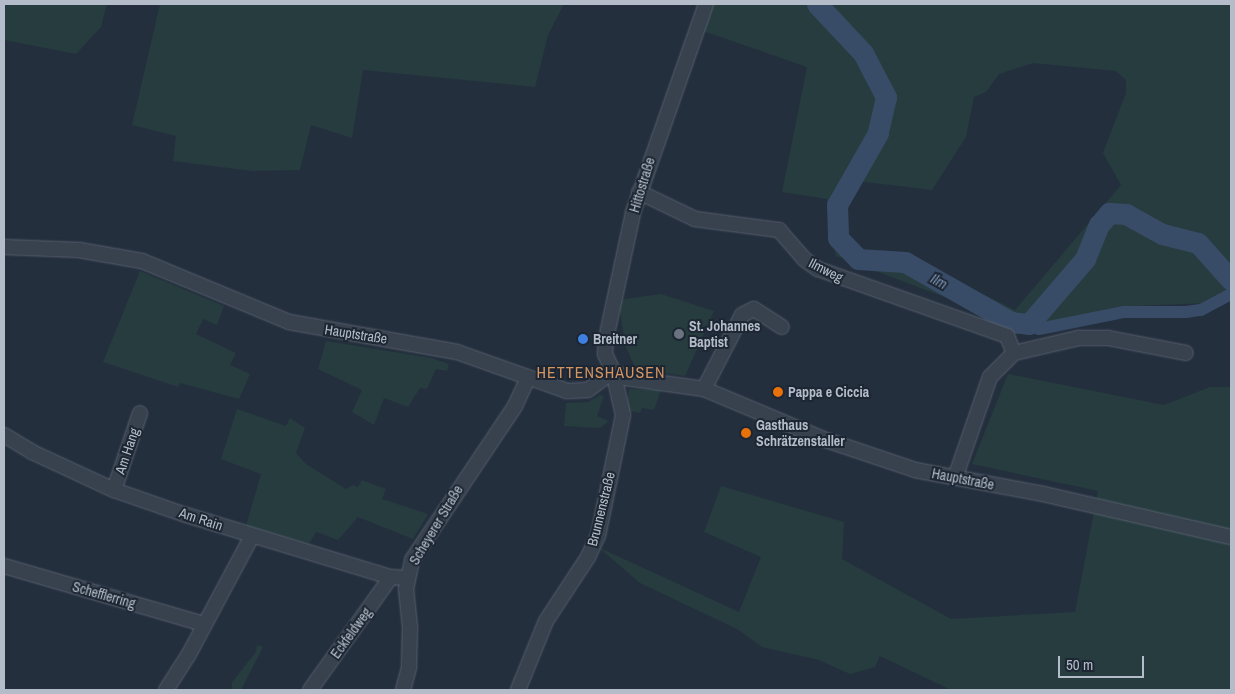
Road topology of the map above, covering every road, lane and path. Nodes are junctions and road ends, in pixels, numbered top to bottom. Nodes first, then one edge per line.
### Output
1 (706, 4) edge
2 (639, 192) junction
3 (4, 247) edge
4 (782, 327) dead end
5 (1014, 353) junction
6 (1186, 353) dead end
7 (613, 371) junction
8 (528, 378) junction
9 (704, 389) junction
10 (140, 413) dead end
11 (4, 435) edge
12 (955, 478) junction
13 (114, 490) junction
14 (252, 536) junction
15 (1231, 537) edge
16 (4, 566) edge
17 (391, 576) junction
18 (407, 578) junction
19 (204, 624) junction
20 (166, 690) edge
21 (310, 690) edge
22 (404, 690) edge
23 (518, 690) edge

1 - 2 street, Hittostraße
2 - 5 street, Ilmweg
2 - 7 street, Hittostraße
3 - 8 street, Hauptstraße
4 - 9 street
5 - 6 street
5 - 12 street
7 - 8 street, Hauptstraße
7 - 9 street, Hauptstraße
7 - 23 street, Brunnenstraße
8 - 18 street, Scheyerer Straße
9 - 12 street, Hauptstraße
10 - 13 street, Am Hang
11 - 13 street, Am Rain
12 - 15 street, Hauptstraße
13 - 14 street, Am Rain
14 - 17 street, Am Rain
14 - 19 street
16 - 19 street, Schefflerring
17 - 18 street, Am Rain
17 - 21 street, Eckfeldweg
18 - 22 street, Scheyerer Straße
19 - 20 street

